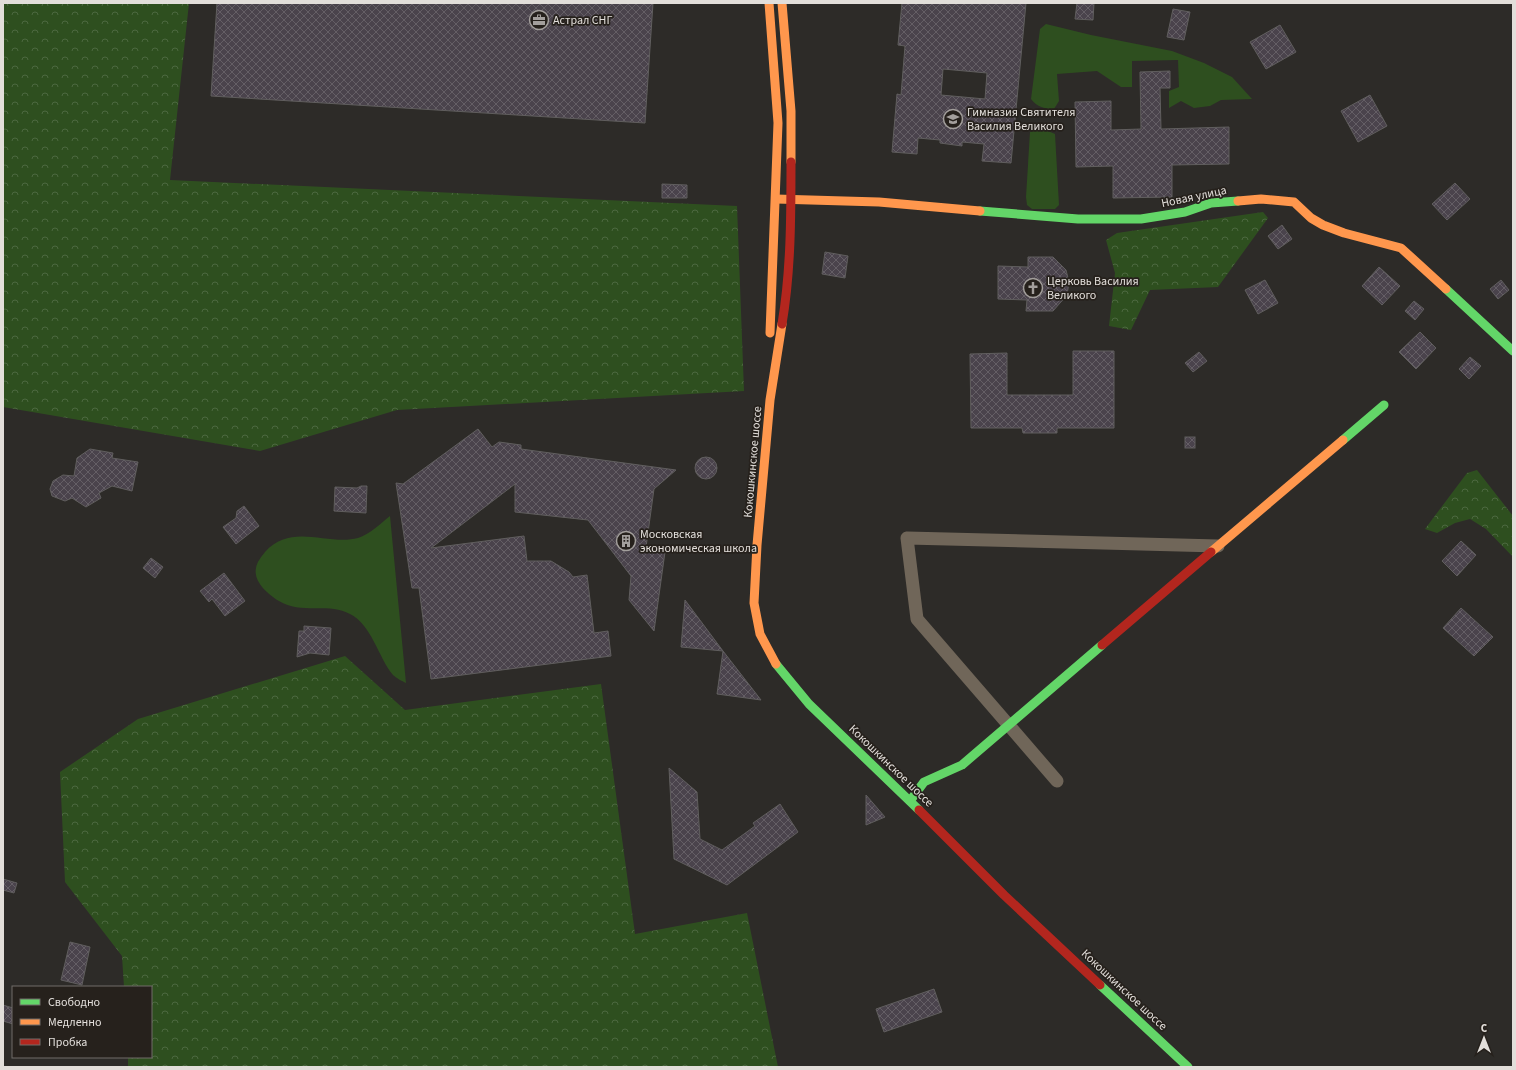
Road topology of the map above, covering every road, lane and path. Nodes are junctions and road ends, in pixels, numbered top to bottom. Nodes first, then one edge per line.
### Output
1 (766, 3) edge
2 (770, 3) edge
3 (782, 3) edge
4 (773, 44) junction
5 (776, 199) junction
6 (791, 199) junction
7 (1513, 351) edge
8 (770, 400) junction
9 (1384, 404) dead end
10 (1218, 546) junction
11 (1008, 726) junction
12 (1057, 781) dead end
13 (910, 801) junction
14 (1188, 1067) edge

1 - 4 main road
2 - 4 main road
3 - 6 main road
4 - 5 main road
5 - 6 main road, Новая улица
5 - 8 main road
6 - 7 main road, Новая улица
6 - 8 main road
8 - 13 main road, Кокошкинское шоссе
9 - 10 main road
10 - 11 main road
10 - 11 street
11 - 12 street
11 - 13 main road
13 - 14 main road, Кокошкинское шоссе

